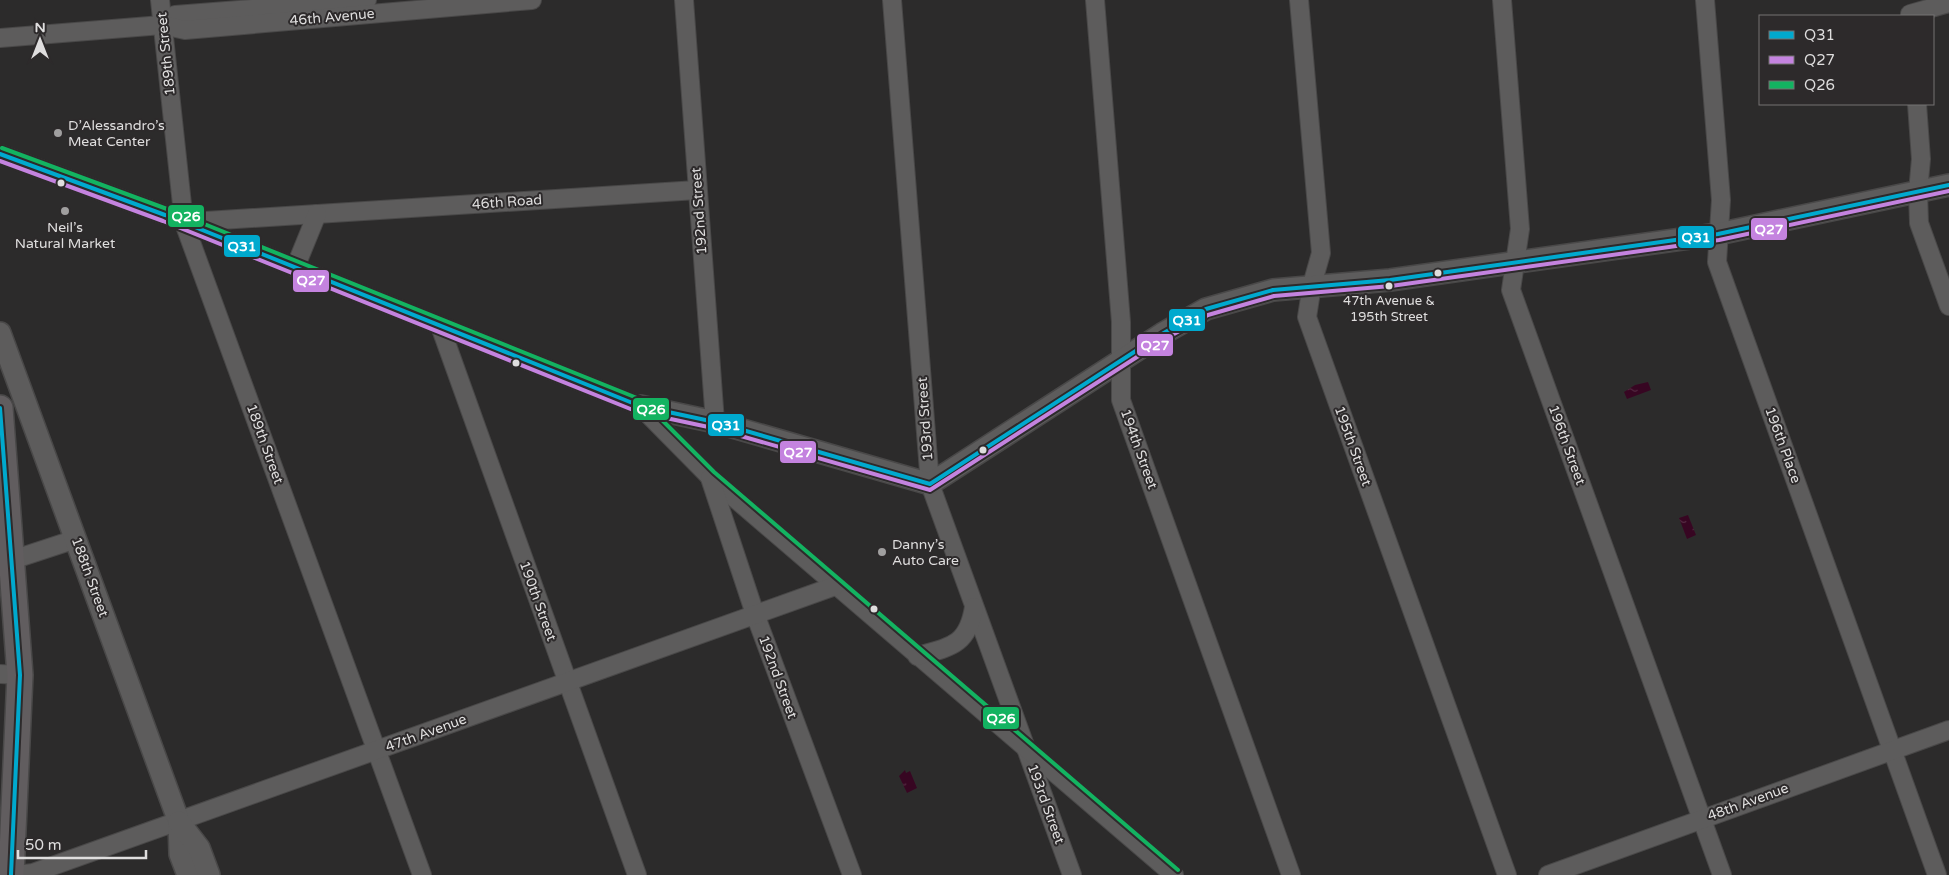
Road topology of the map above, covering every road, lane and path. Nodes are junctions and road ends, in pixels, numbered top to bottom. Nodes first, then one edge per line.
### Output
1 (160, 0) edge
2 (368, 0) edge
3 (532, 0) edge
4 (684, 0) edge
5 (892, 0) edge
6 (1096, 0) edge
7 (1299, 0) edge
8 (1502, 0) edge
9 (1705, 0) edge
10 (492, 2) edge
11 (1949, 3) edge
12 (399, 6) edge
13 (1909, 10) edge
14 (312, 11) junction
15 (162, 24) junction
16 (0, 38) edge
17 (1917, 105) edge
18 (0, 154) edge
19 (1949, 185) edge
20 (697, 190) junction
21 (1918, 192) junction
22 (317, 214) junction
23 (184, 223) junction
24 (1718, 234) junction
25 (1515, 262) junction
26 (295, 268) junction
27 (1312, 285) junction
28 (1949, 306) edge
29 (440, 326) junction
30 (0, 333) edge
31 (1120, 363) junction
32 (640, 406) junction
33 (0, 408) edge
34 (715, 422) junction
35 (2, 468) edge
36 (710, 478) junction
37 (930, 484) junction
38 (76, 539) junction
39 (6, 562) edge
40 (835, 586) junction
41 (974, 606) junction
42 (755, 614) junction
43 (917, 656) junction
44 (10, 674) edge
45 (567, 682) junction
46 (1949, 730) edge
47 (1026, 749) junction
48 (377, 750) junction
49 (1893, 750) junction
50 (1702, 819) junction
51 (178, 822) junction
52 (11, 875) edge
53 (16, 875) edge
54 (188, 875) edge
55 (209, 875) edge
56 (422, 875) edge
57 (637, 875) edge
58 (852, 875) edge
59 (1072, 875) edge
60 (1174, 875) edge
61 (1291, 875) edge
62 (1507, 875) edge
63 (1548, 875) edge
64 (1722, 875) edge
65 (1938, 875) edge

1 - 15 street, 189th Street
2 - 14 street, 46th Avenue
3 - 10 street, 46th Avenue
4 - 20 street, 192nd Street
5 - 37 street, 193rd Street
6 - 31 street, 194th Street
7 - 27 street, 195th Street
8 - 25 street, 196th Street
9 - 24 street, 196th Place
10 - 12 street, 46th Avenue
11 - 13 street
12 - 14 street, 46th Avenue
14 - 15 street, 46th Avenue
15 - 16 street, 46th Avenue
15 - 23 street, 189th Street
17 - 21 street
18 - 23 street
19 - 21 street
20 - 22 street, 46th Road
20 - 34 street, 192nd Street
21 - 24 street
21 - 28 street
22 - 23 street, 46th Road
22 - 26 street
23 - 26 street
23 - 48 street, 189th Street
24 - 25 street
24 - 49 street, 196th Place
25 - 27 street
25 - 50 street, 196th Street
26 - 29 street
27 - 31 street
27 - 62 street, 195th Street
29 - 32 street
29 - 45 street, 190th Street
30 - 38 street, 188th Street
31 - 37 street
31 - 61 street, 194th Street
32 - 34 street
32 - 36 street
33 - 35 main road
34 - 37 street
35 - 39 main road
36 - 40 street
36 - 42 street, 192nd Street
37 - 41 street, 193rd Street
38 - 39 street
38 - 51 street, 188th Street
39 - 44 main road
40 - 42 street, 47th Avenue
40 - 43 street
41 - 43 street
41 - 47 street, 193rd Street
42 - 45 street, 47th Avenue
42 - 58 street, 192nd Street
43 - 47 street
44 - 52 main road
45 - 48 street, 47th Avenue
45 - 57 street, 190th Street
46 - 49 street, 48th Avenue
47 - 59 street, 193rd Street
47 - 60 street
48 - 51 street, 47th Avenue
48 - 56 street, 189th Street
49 - 50 street, 48th Avenue
49 - 65 street, 196th Place
50 - 63 street, 48th Avenue
50 - 64 street, 196th Street
51 - 53 street, 47th Avenue
51 - 54 street, 188th Street
51 - 55 street, 188th Street

